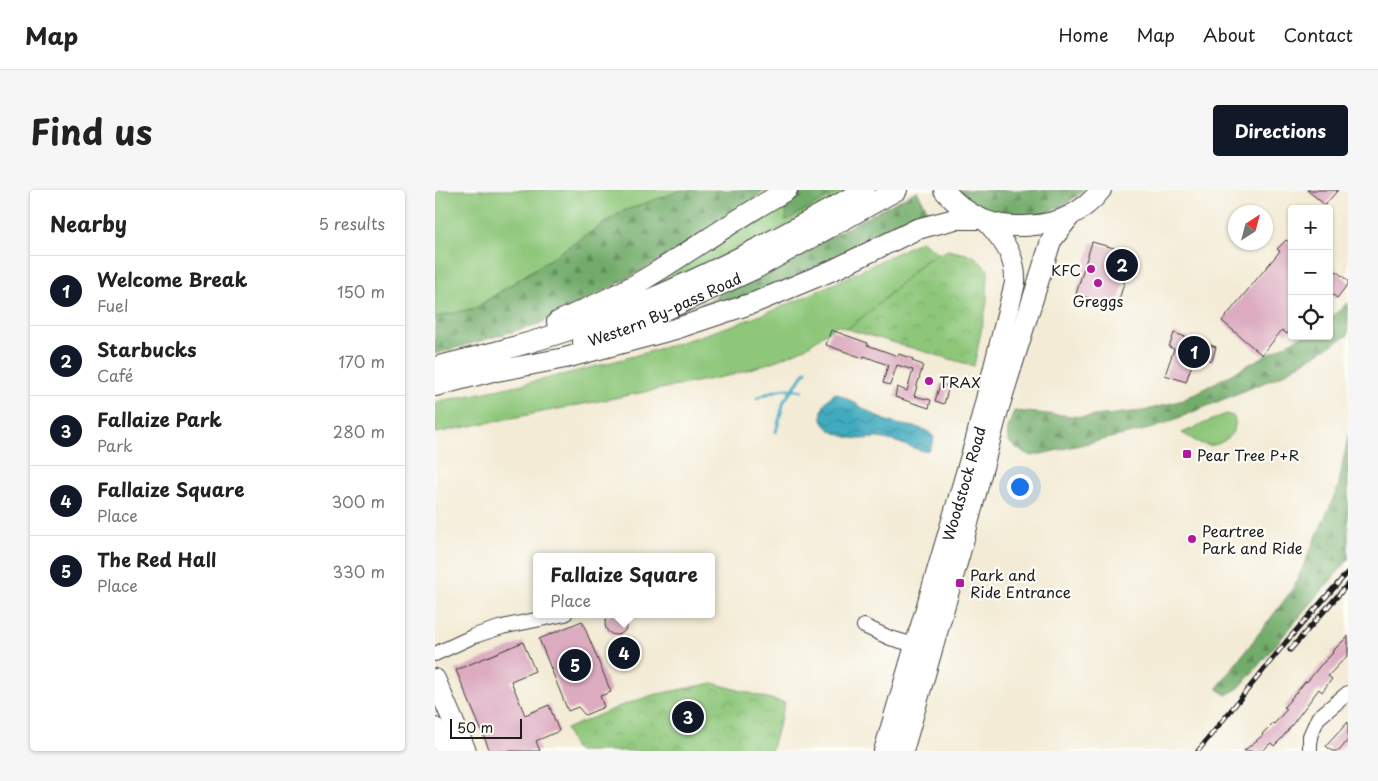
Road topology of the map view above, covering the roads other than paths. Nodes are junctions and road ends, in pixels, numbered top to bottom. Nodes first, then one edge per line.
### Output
1 (777, 190) edge
2 (787, 190) edge
3 (865, 190) edge
4 (897, 190) edge
5 (944, 190) edge
6 (1101, 190) edge
7 (757, 206) junction
8 (1070, 216) junction
9 (984, 220) junction
10 (824, 222) junction
11 (496, 361) junction
12 (435, 367) edge
13 (435, 386) edge
14 (544, 618) edge
15 (925, 643) junction
16 (435, 654) edge
17 (435, 679) edge
18 (1348, 693) edge
19 (435, 728) edge
20 (445, 751) edge
21 (466, 751) edge
22 (884, 751) edge
23 (903, 751) edge
24 (1311, 751) edge

1 - 7 highway
2 - 7 highway
3 - 10 highway
4 - 10 highway
5 - 9 highway
6 - 8 highway
7 - 11 highway
8 - 9 highway
8 - 15 highway, Woodstock Road
9 - 11 highway
9 - 15 highway, Woodstock Road
10 - 11 highway, Western By-pass Road
11 - 12 highway, Western By-pass Road
11 - 13 highway, Western By-pass Road
14 - 16 street
15 - 22 highway, Woodstock Road
15 - 23 highway, Woodstock Road
17 - 21 highway
18 - 24 street
19 - 20 highway

